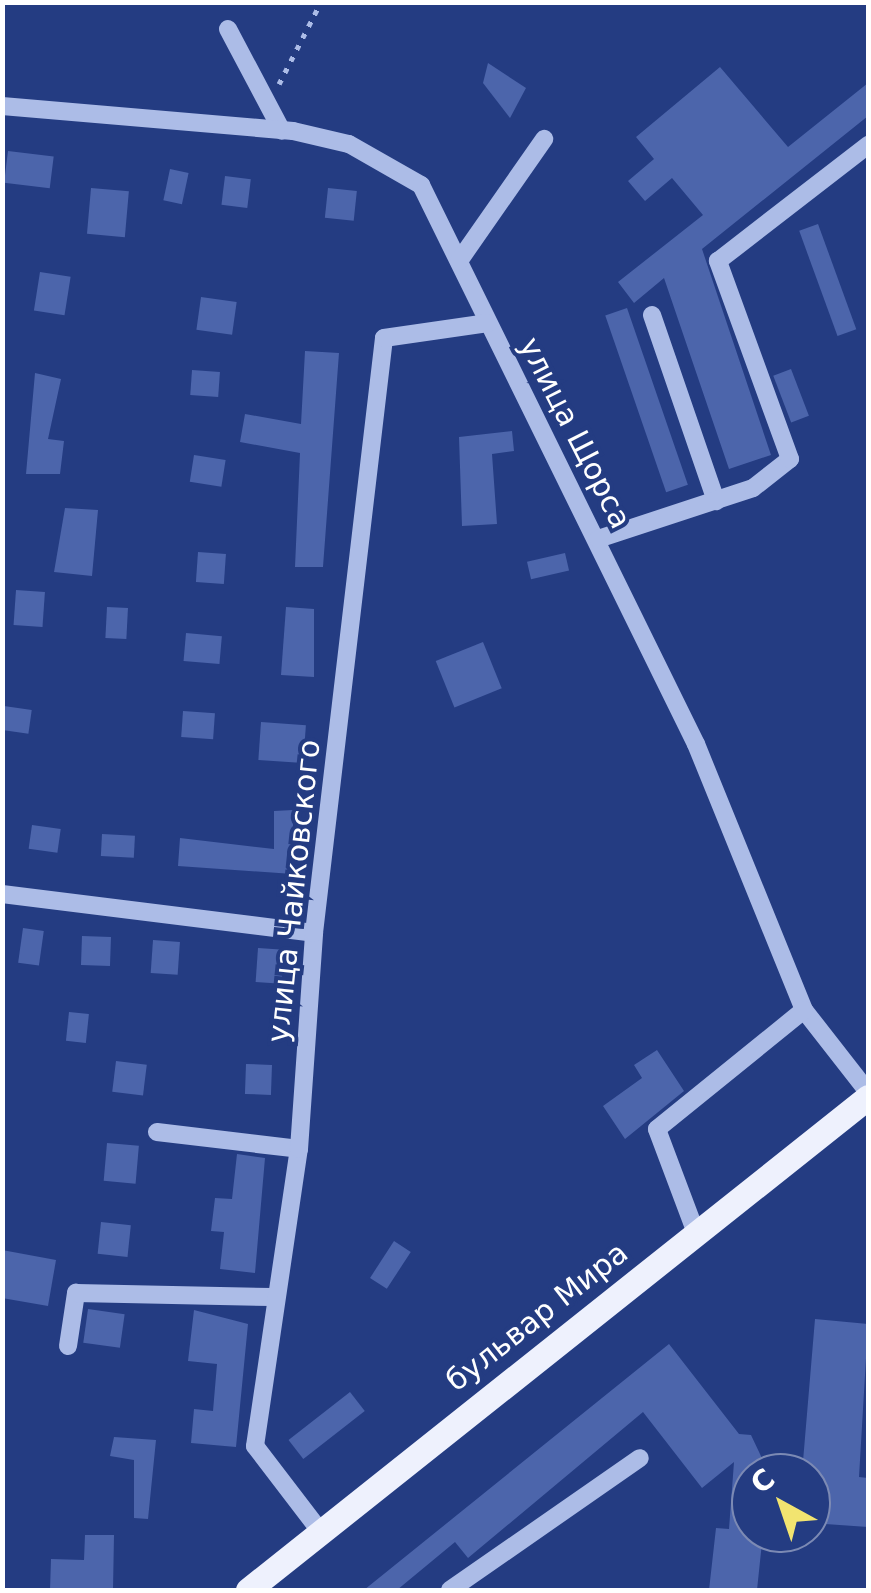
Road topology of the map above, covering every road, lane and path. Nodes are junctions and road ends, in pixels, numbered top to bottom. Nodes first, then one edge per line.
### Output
1 (322, 2) edge
2 (228, 29) dead end
3 (268, 104) junction
4 (2, 106) edge
5 (282, 131) junction
6 (544, 140) dead end
7 (868, 145) edge
8 (459, 261) junction
9 (652, 315) dead end
10 (488, 323) junction
11 (716, 501) junction
12 (598, 539) junction
13 (2, 894) edge
14 (314, 933) junction
15 (804, 1010) junction
16 (868, 1094) edge
17 (157, 1132) dead end
18 (299, 1149) junction
19 (696, 1233) junction
20 (272, 1297) junction
21 (68, 1346) dead end
22 (640, 1458) dead end
23 (320, 1532) junction
24 (248, 1590) edge
25 (450, 1590) edge

1 - 3 path
2 - 3 street
3 - 5 street
4 - 5 street, улица Щорса
5 - 8 street, улица Щорса
6 - 8 street
7 - 11 street
8 - 10 street, улица Щорса
9 - 11 street
10 - 12 street, улица Щорса
10 - 14 street, улица Чайковского
11 - 12 street
12 - 15 street, улица Щорса
13 - 14 street
14 - 18 street, улица Чайковского
15 - 16 street, улица Щорса
15 - 19 street
16 - 19 main road, бульвар Мира
17 - 18 street
18 - 20 street, улица Чайковского
19 - 23 main road, бульвар Мира
20 - 21 street
20 - 23 street, улица Чайковского
22 - 25 street
23 - 24 main road, бульвар Мира

